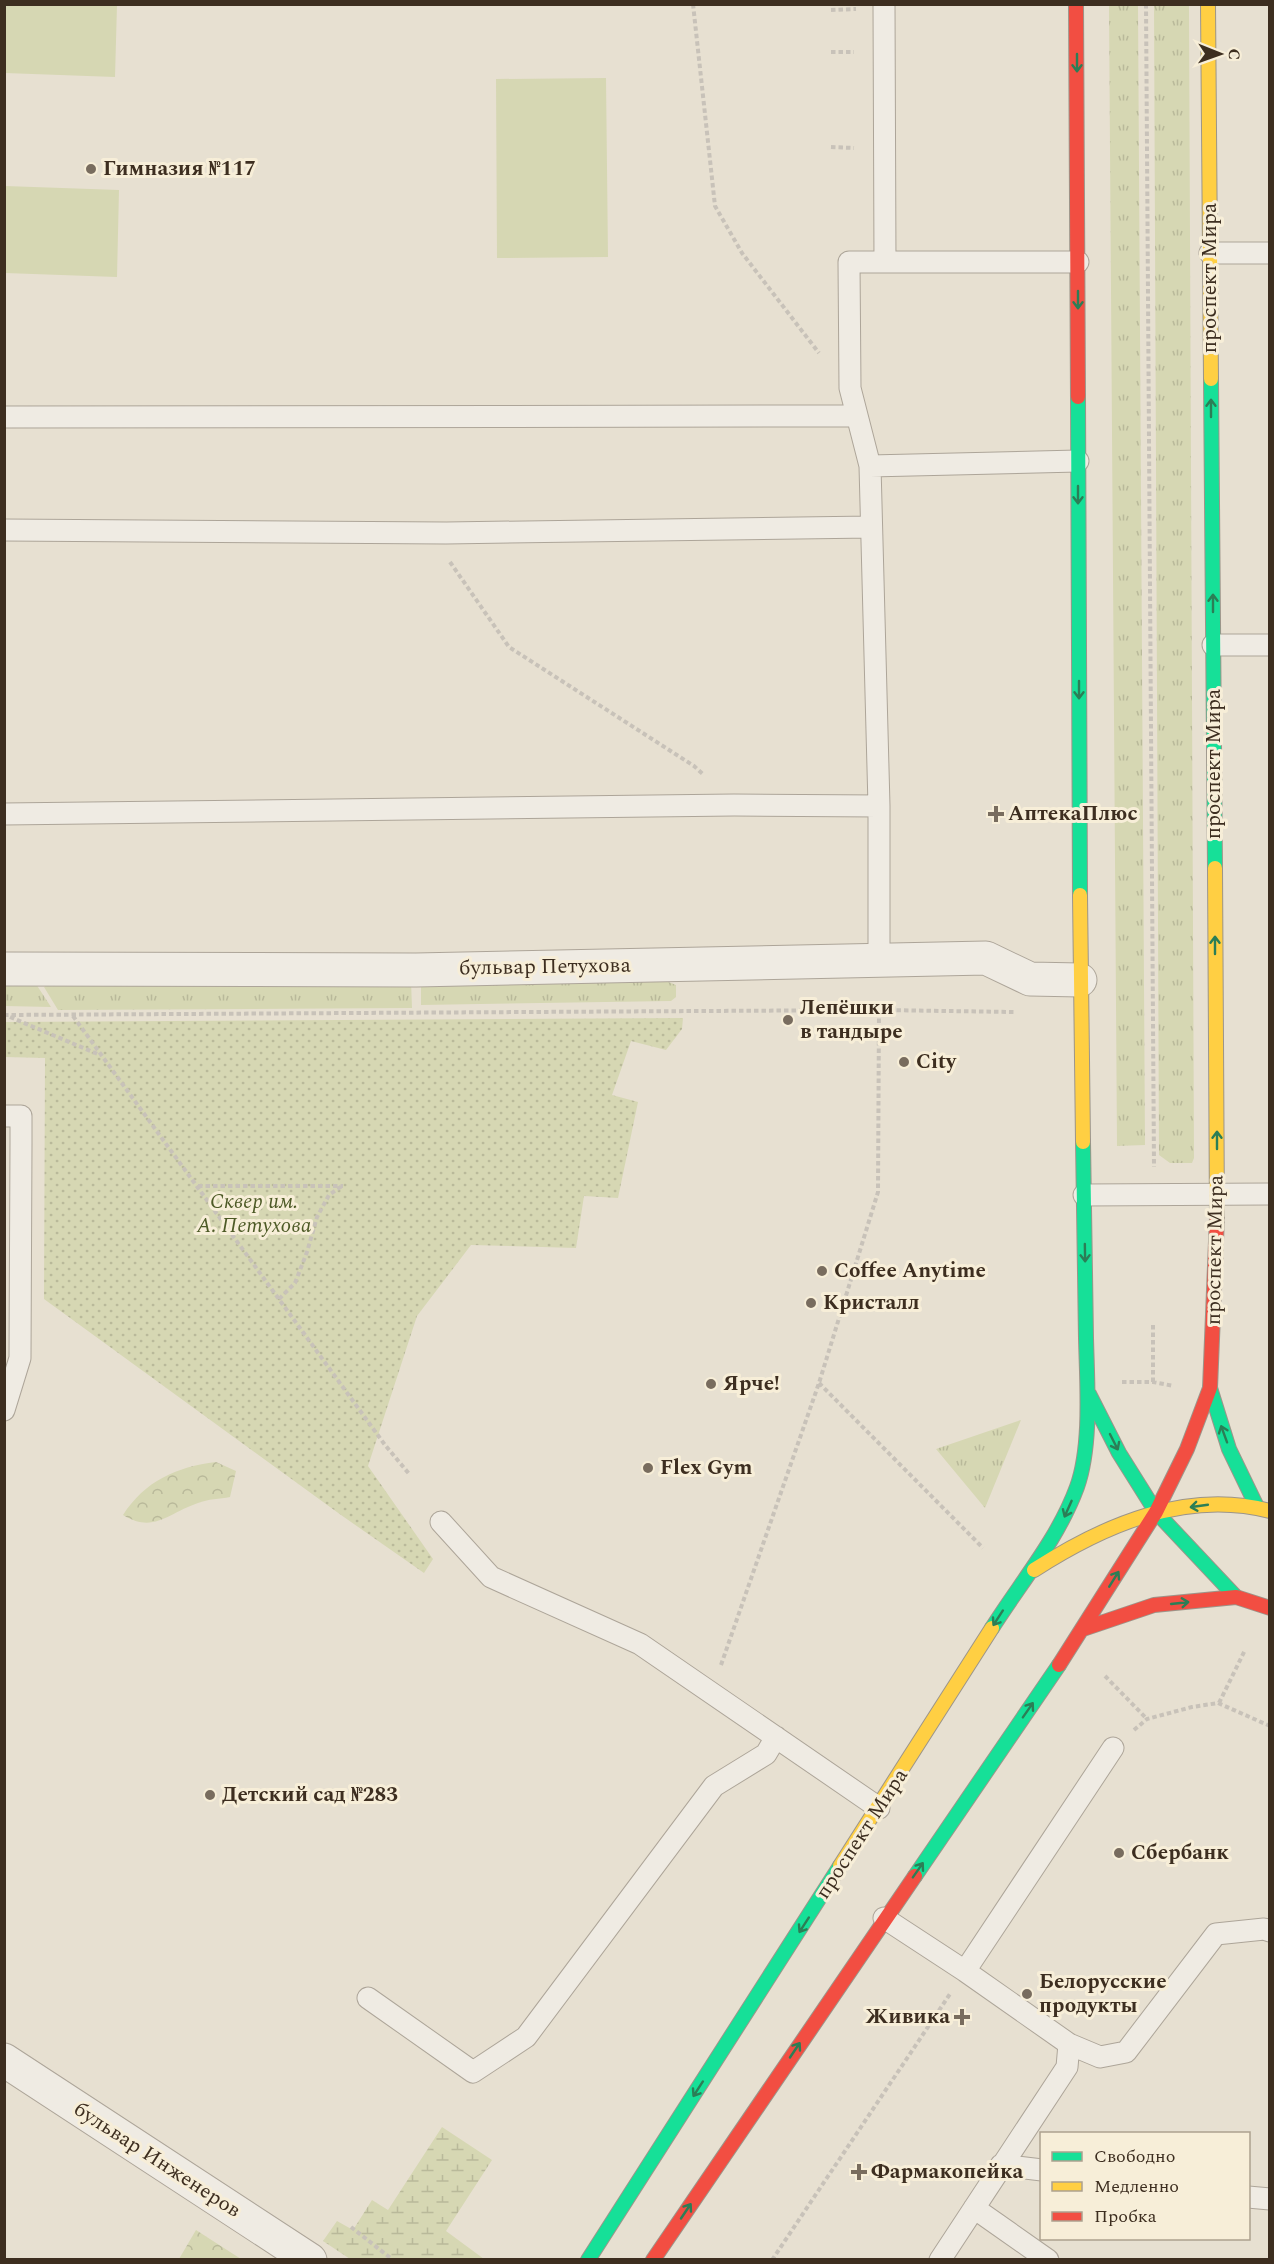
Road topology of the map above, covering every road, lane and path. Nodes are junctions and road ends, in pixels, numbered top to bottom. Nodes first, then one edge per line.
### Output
1 (693, 4) edge
2 (884, 4) edge
3 (1076, 4) edge
4 (1146, 4) edge
5 (1208, 4) edge
6 (858, 9) dead end
7 (831, 10) dead end
8 (1210, 253) junction
9 (1269, 253) edge
10 (885, 262) junction
11 (1078, 262) junction
12 (850, 388) junction
13 (855, 416) junction
14 (4, 417) edge
15 (1078, 461) junction
16 (870, 466) junction
17 (871, 527) junction
18 (4, 530) edge
19 (446, 533) junction
20 (1213, 645) junction
21 (1269, 645) edge
22 (734, 806) junction
23 (879, 806) junction
24 (4, 814) edge
25 (879, 960) junction
26 (4, 969) edge
27 (1080, 980) junction
28 (879, 1010) junction
29 (1021, 1012) dead end
30 (6, 1015) edge
31 (73, 1016) junction
32 (102, 1055) junction
33 (4, 1116) edge
34 (197, 1186) junction
35 (1269, 1194) edge
36 (1084, 1195) junction
37 (1154, 1195) junction
38 (1218, 1195) junction
39 (279, 1299) junction
40 (1153, 1323) dead end
41 (1122, 1382) dead end
42 (1153, 1382) junction
43 (819, 1383) junction
44 (1175, 1386) dead end
45 (1210, 1388) junction
46 (1087, 1390) junction
47 (4, 1410) edge
48 (410, 1475) dead end
49 (1263, 1509) edge
50 (1156, 1512) junction
51 (441, 1522) dead end
52 (983, 1548) dead end
53 (1032, 1571) junction
54 (1236, 1597) junction
55 (1269, 1608) edge
56 (1083, 1629) junction
57 (1245, 1650) dead end
58 (1105, 1676) dead end
59 (711, 1694) junction
60 (1218, 1703) junction
61 (1147, 1719) junction
62 (1269, 1726) edge
63 (776, 1737) junction
64 (1113, 1748) joint
65 (879, 1808) junction
66 (884, 1918) junction
67 (1269, 1931) edge
68 (965, 1971) junction
69 (368, 1998) dead end
70 (1070, 2044) junction
71 (4, 2060) edge
72 (1001, 2165) junction
73 (1040, 2170) edge
74 (1250, 2197) edge
75 (1269, 2199) edge
76 (975, 2208) junction
77 (351, 2227) dead end
78 (310, 2259) edge
79 (393, 2259) edge
80 (588, 2259) edge
81 (653, 2259) edge
82 (772, 2259) edge
83 (940, 2259) edge
84 (1048, 2259) edge

1 - 12 path
2 - 10 lane
3 -> 11 main road, проспект Мира
4 - 37 path
5 - 8 main road, проспект Мира
6 - 7 path
8 - 9 lane
20 -> 8 main road, проспект Мира
10 - 11 lane
10 - 12 lane
11 -> 15 main road, проспект Мира
12 - 13 lane
13 - 14 lane
13 - 16 lane
15 - 16 lane
15 -> 27 main road, проспект Мира
16 - 17 lane
17 - 19 lane
17 - 23 lane
18 - 19 lane
19 - 22 path
20 - 21 lane
38 -> 20 main road, проспект Мира
22 - 23 lane
22 - 24 lane
23 - 25 lane
25 - 26 street, бульвар Петухова
25 - 27 street, бульвар Петухова
27 - 36 main road, проспект Мира
28 - 29 path
28 - 31 path
28 - 43 path
30 - 31 path
30 - 32 path
31 - 32 path
32 - 34 path
33 - 47 lane
34 - 39 path
34 - 39 path
35 - 38 lane
36 - 37 lane
36 -> 46 main road, проспект Мира
37 - 38 lane
38 - 45 main road, проспект Мира
39 - 48 path
40 - 42 path
41 - 42 path
42 - 44 path
43 - 52 path
43 - 59 path
49 -> 45 main road
45 - 50 main road, проспект Мира
46 -> 50 main road, проспект Мира
46 -> 53 main road, проспект Мира
49 -> 50 main road
50 - 53 main road
50 - 54 main road, проспект Мира
56 -> 50 main road, проспект Мира
51 - 59 lane
53 -> 65 main road, проспект Мира
54 - 55 main road
56 -> 54 main road
66 -> 56 main road, проспект Мира
57 - 60 path
58 - 61 path
59 - 63 lane
60 - 61 path
60 - 62 path
61 - 64 path
63 - 65 lane
63 - 69 lane
64 - 68 lane
65 -> 80 main road, проспект Мира
66 - 68 lane
81 -> 66 main road, проспект Мира
67 - 70 lane
68 - 70 lane
68 - 82 path
70 - 72 lane
71 - 78 street, бульвар Инженеров
72 - 73 lane
72 - 76 lane
74 - 75 lane
76 - 83 lane
76 - 84 lane
77 - 79 path

